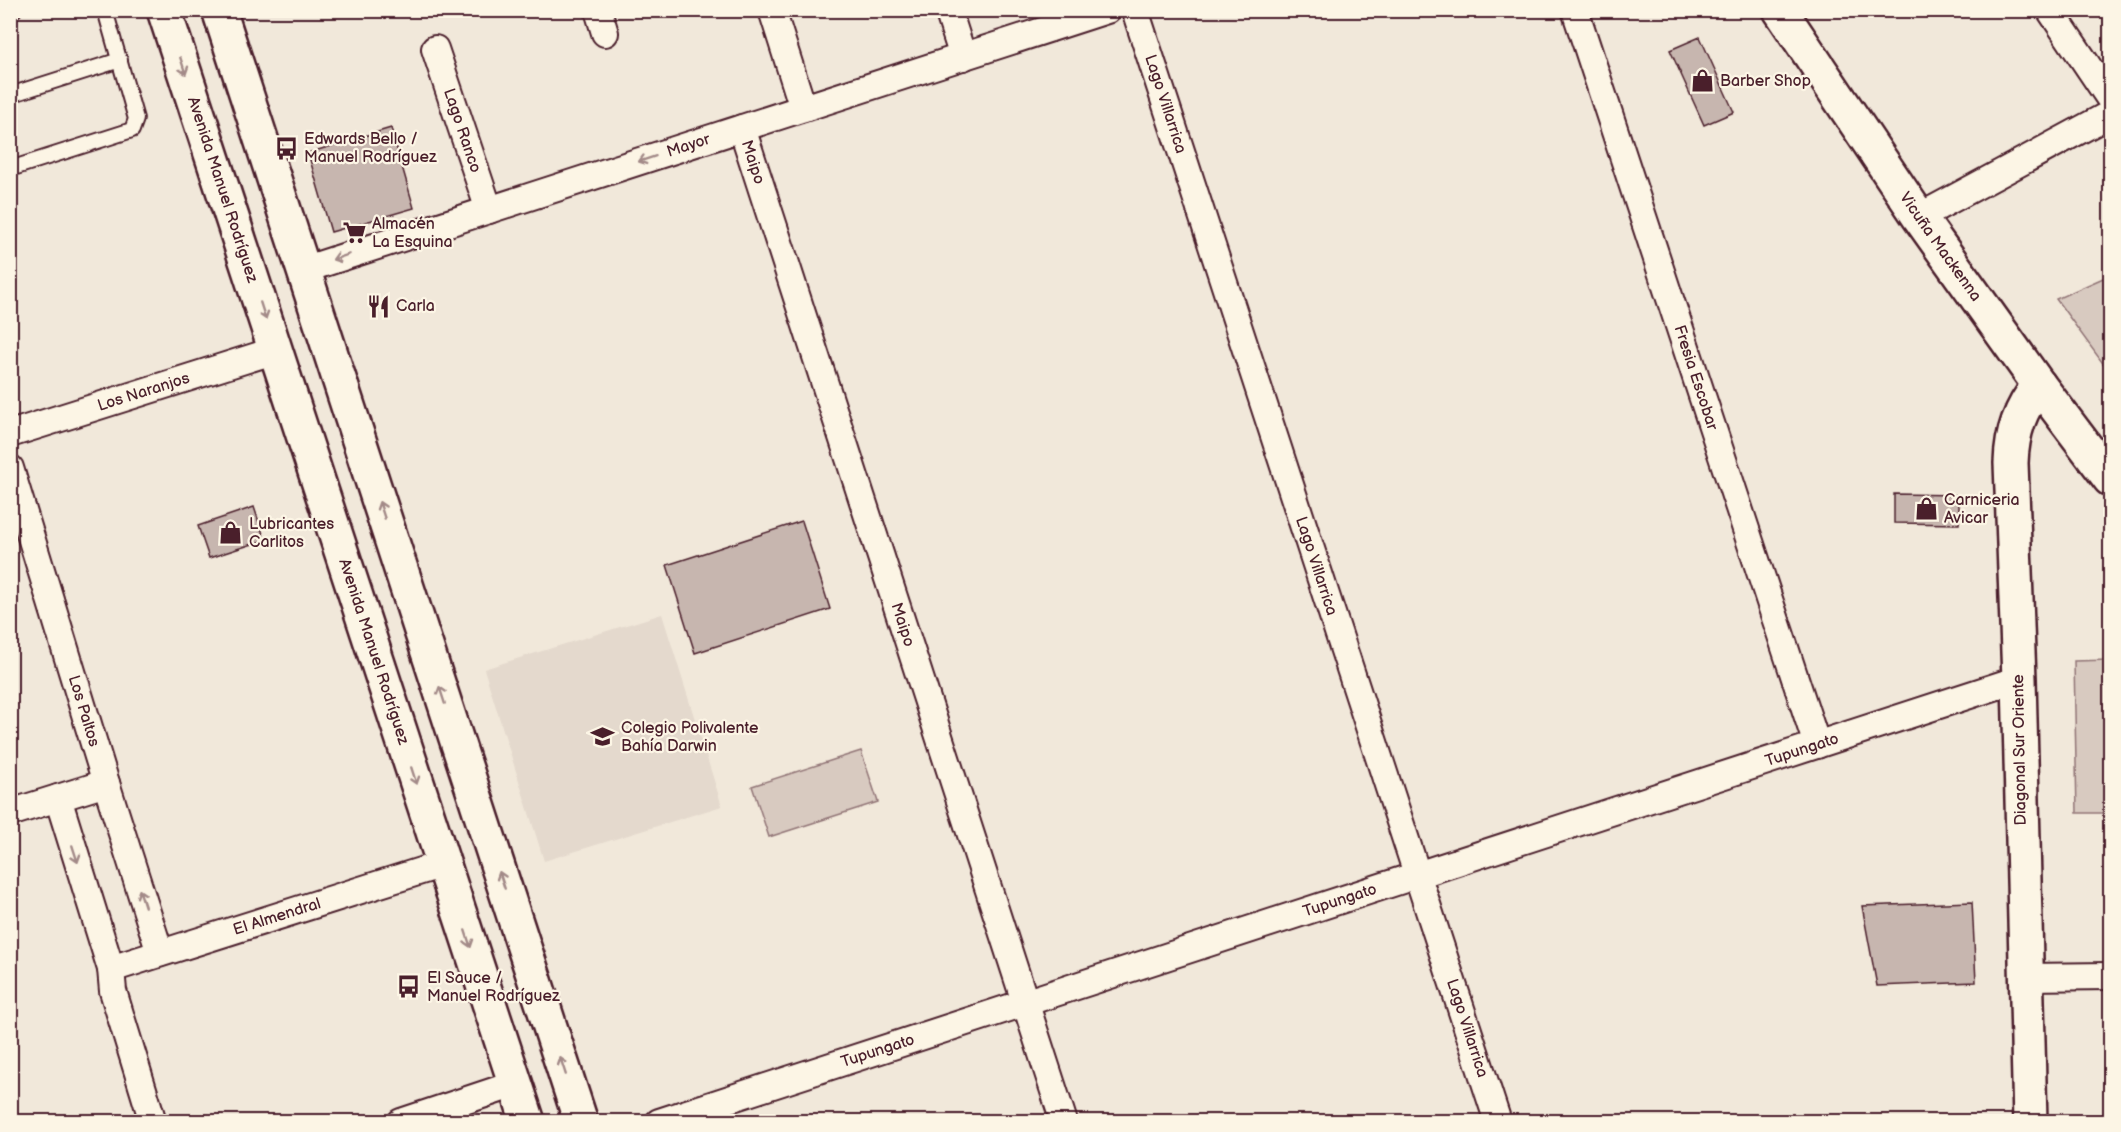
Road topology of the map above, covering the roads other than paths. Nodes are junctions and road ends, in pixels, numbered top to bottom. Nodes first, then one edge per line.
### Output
1 (105, 10) edge
2 (165, 10) edge
3 (219, 10) edge
4 (772, 10) edge
5 (948, 10) edge
6 (1107, 10) edge
7 (1135, 10) edge
8 (1575, 10) edge
9 (1780, 10) edge
10 (2050, 10) edge
11 (435, 49) dead end
12 (963, 57) junction
13 (120, 60) junction
14 (10, 95) edge
15 (2110, 99) edge
16 (803, 108) junction
17 (2110, 114) edge
18 (742, 128) junction
19 (10, 170) edge
20 (489, 210) junction
21 (1919, 217) junction
22 (303, 270) junction
23 (276, 350) junction
24 (2039, 385) junction
25 (10, 434) edge
26 (10, 468) edge
27 (2110, 479) edge
28 (2019, 679) junction
29 (1817, 745) junction
30 (106, 783) junction
31 (58, 798) junction
32 (10, 813) edge
33 (443, 864) junction
34 (1418, 875) junction
35 (160, 953) junction
36 (111, 969) junction
37 (2026, 976) junction
38 (2110, 976) edge
39 (1025, 1002) junction
40 (515, 1084) junction
41 (153, 1122) edge
42 (401, 1122) edge
43 (528, 1122) edge
44 (581, 1122) edge
45 (659, 1122) edge
46 (1064, 1122) edge
47 (1498, 1122) edge
48 (2030, 1122) edge

1 - 13 lane
2 -> 23 main road, Avenida Manuel Rodríguez
3 - 22 main road
4 - 16 street
5 - 12 street
6 - 12 street, Mayor
7 - 34 street, Lago Villarrica
8 - 29 street, Fresia Escobar
9 - 21 main road, Vicuña Mackenna
10 - 15 street
11 - 20 street, Lago Ranco
12 - 16 street, Mayor
13 - 14 lane
13 - 19 lane
16 - 18 street, Mayor
17 - 21 street
18 -> 20 street, Mayor
18 - 39 street, Maipo
20 -> 22 street, Mayor
21 - 24 main road, Vicuña Mackenna
44 -> 22 main road
23 - 25 street, Los Naranjos
23 -> 33 main road, Avenida Manuel Rodríguez
24 - 27 main road, Vicuña Mackenna
24 - 28 main road, Diagonal Sur Oriente
26 - 30 street, Los Paltos
28 - 29 street, Tupungato
28 - 37 main road, Diagonal Sur Oriente
29 - 34 street, Tupungato
30 - 31 street
35 -> 30 street, Los Paltos
31 - 32 street
31 -> 36 street
33 - 35 street, El Almendral
33 -> 40 main road, Avenida Manuel Rodríguez
34 - 39 street, Tupungato
34 - 47 street, Lago Villarrica
35 - 36 street, El Almendral
36 - 41 street
37 - 38 street
37 - 48 main road, Diagonal Sur Oriente
39 - 45 street, Tupungato
39 - 46 street, Maipo
40 - 42 street
40 - 43 main road, Avenida Manuel Rodríguez

